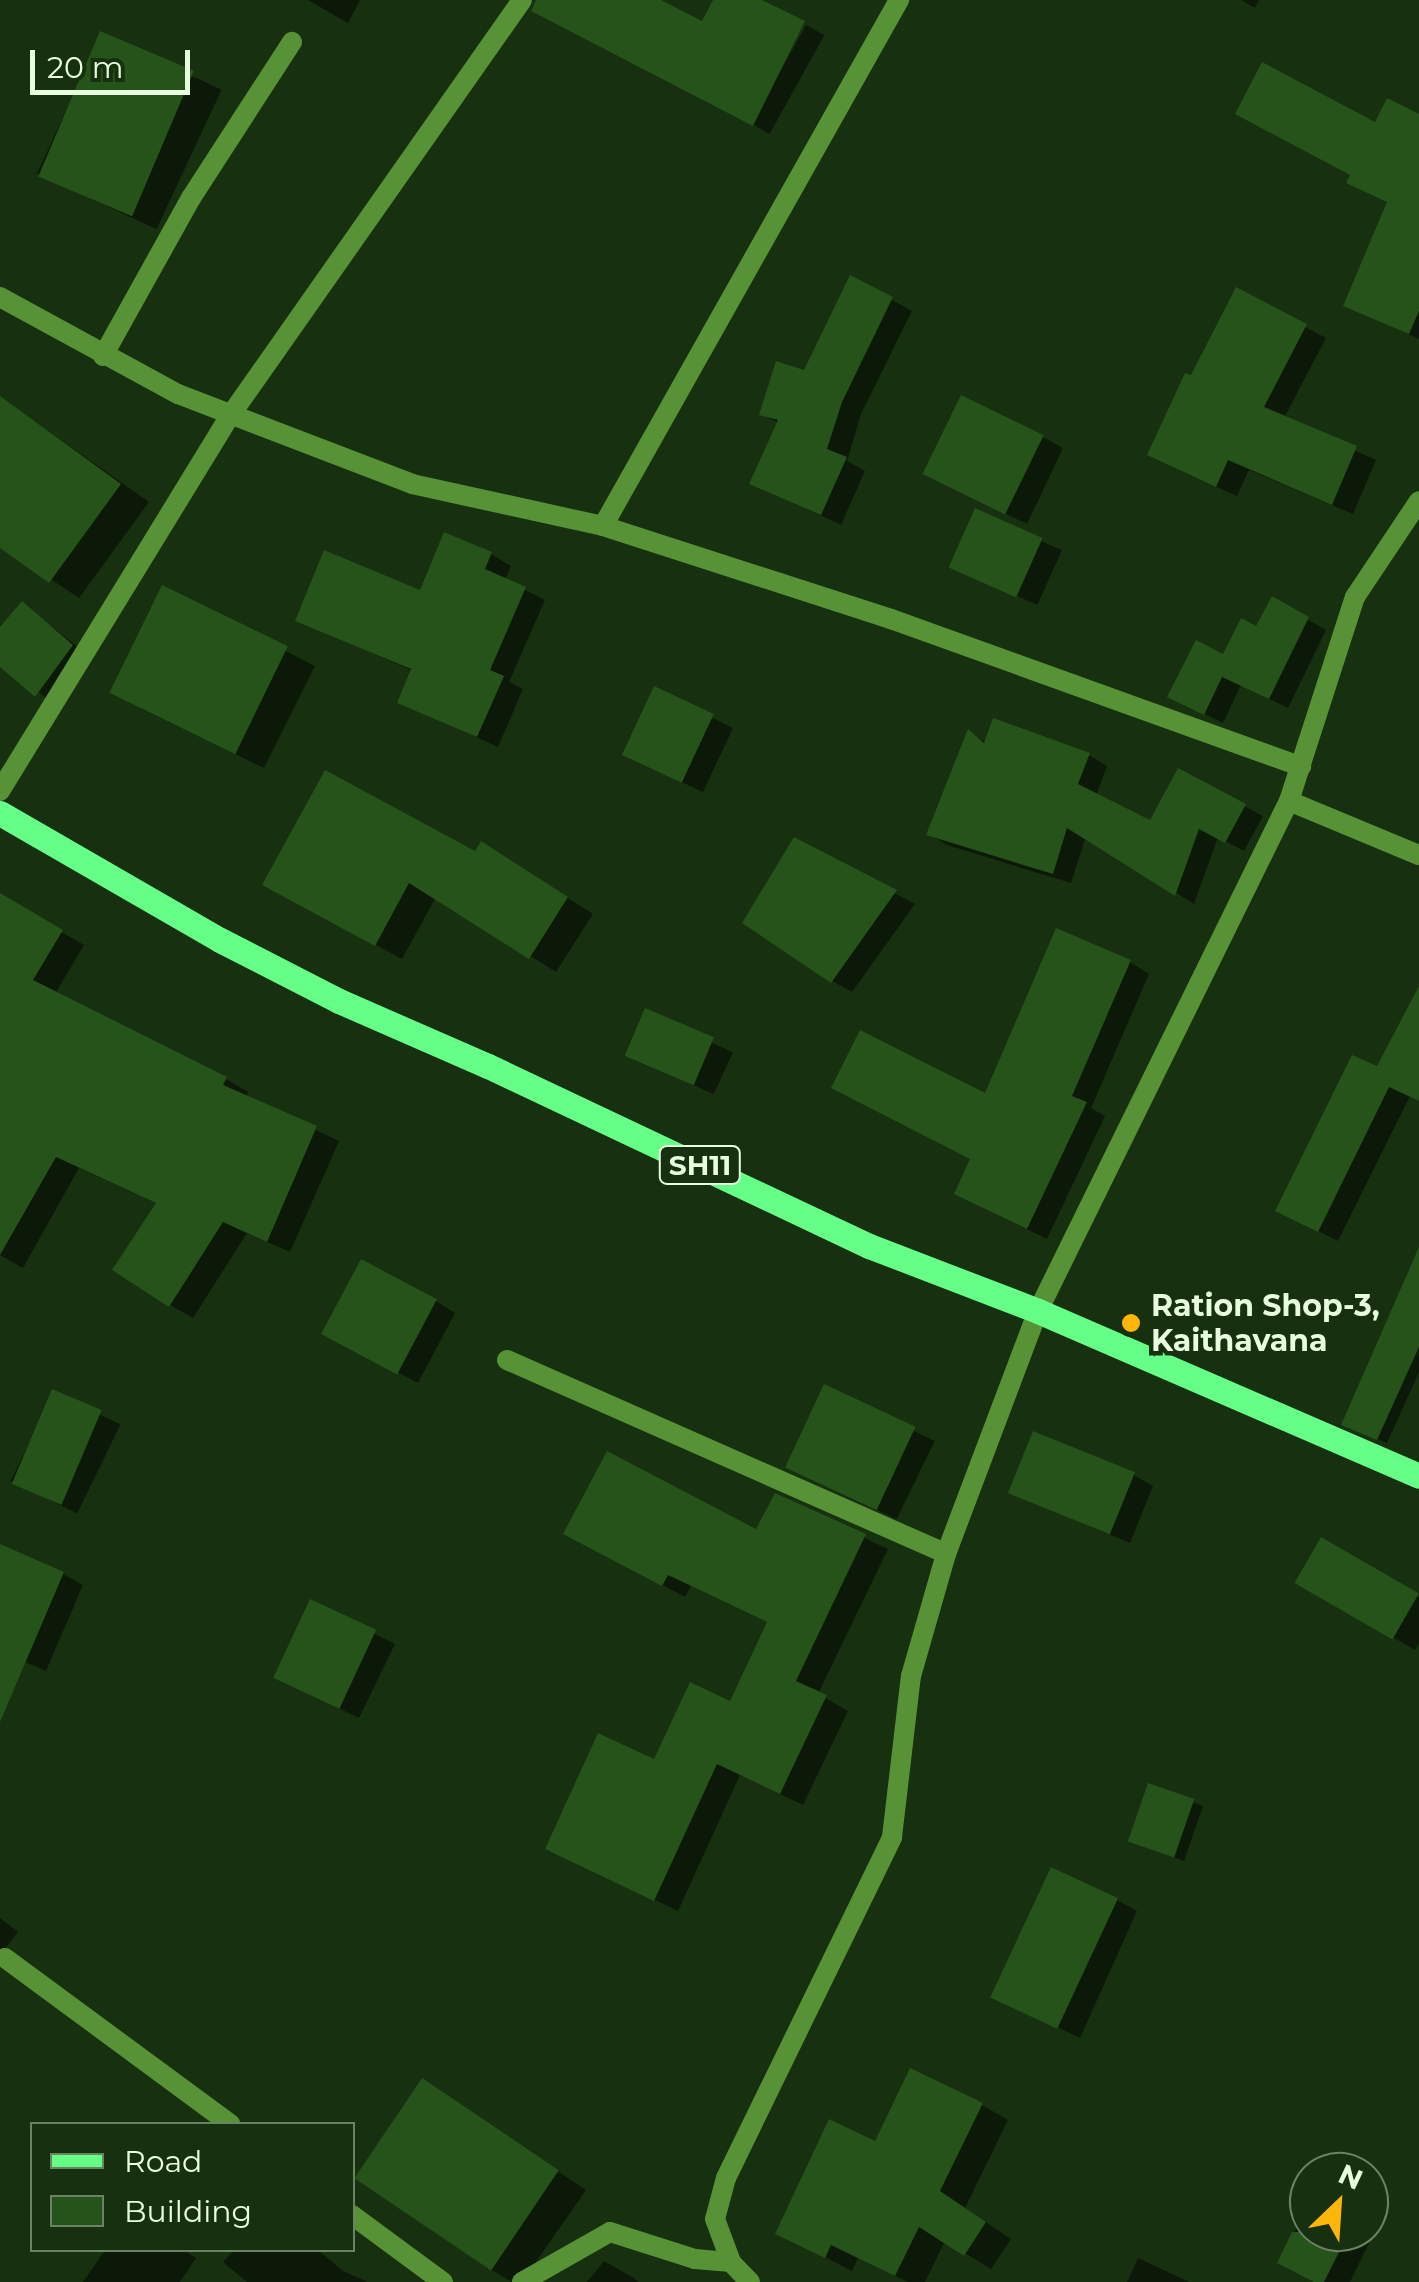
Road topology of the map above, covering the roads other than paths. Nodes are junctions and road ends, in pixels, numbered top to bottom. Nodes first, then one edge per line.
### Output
1 (522, 0) edge
2 (898, 0) edge
3 (292, 42) dead end
4 (0, 297) edge
5 (102, 356) junction
6 (230, 416) junction
7 (1419, 502) edge
8 (603, 526) junction
9 (1301, 767) junction
10 (0, 791) edge
11 (1289, 801) junction
12 (0, 813) edge
13 (1419, 854) edge
14 (1038, 1312) junction
15 (507, 1360) dead end
16 (1419, 1476) edge
17 (946, 1554) junction
18 (5, 1958) dead end
19 (227, 2122) edge
20 (355, 2217) edge
21 (731, 2262) junction
22 (443, 2282) edge
23 (522, 2282) edge
24 (750, 2282) edge

1 - 6 street
2 - 8 street
3 - 5 street
4 - 5 street
5 - 6 street
6 - 8 street
6 - 10 street
7 - 9 street
8 - 9 street
9 - 11 street
11 - 13 street
11 - 14 street
12 - 14 main road, SH11
14 - 16 main road, SH11
14 - 17 street
15 - 17 street
17 - 21 street
18 - 19 street
20 - 22 street
21 - 23 street
21 - 24 street

